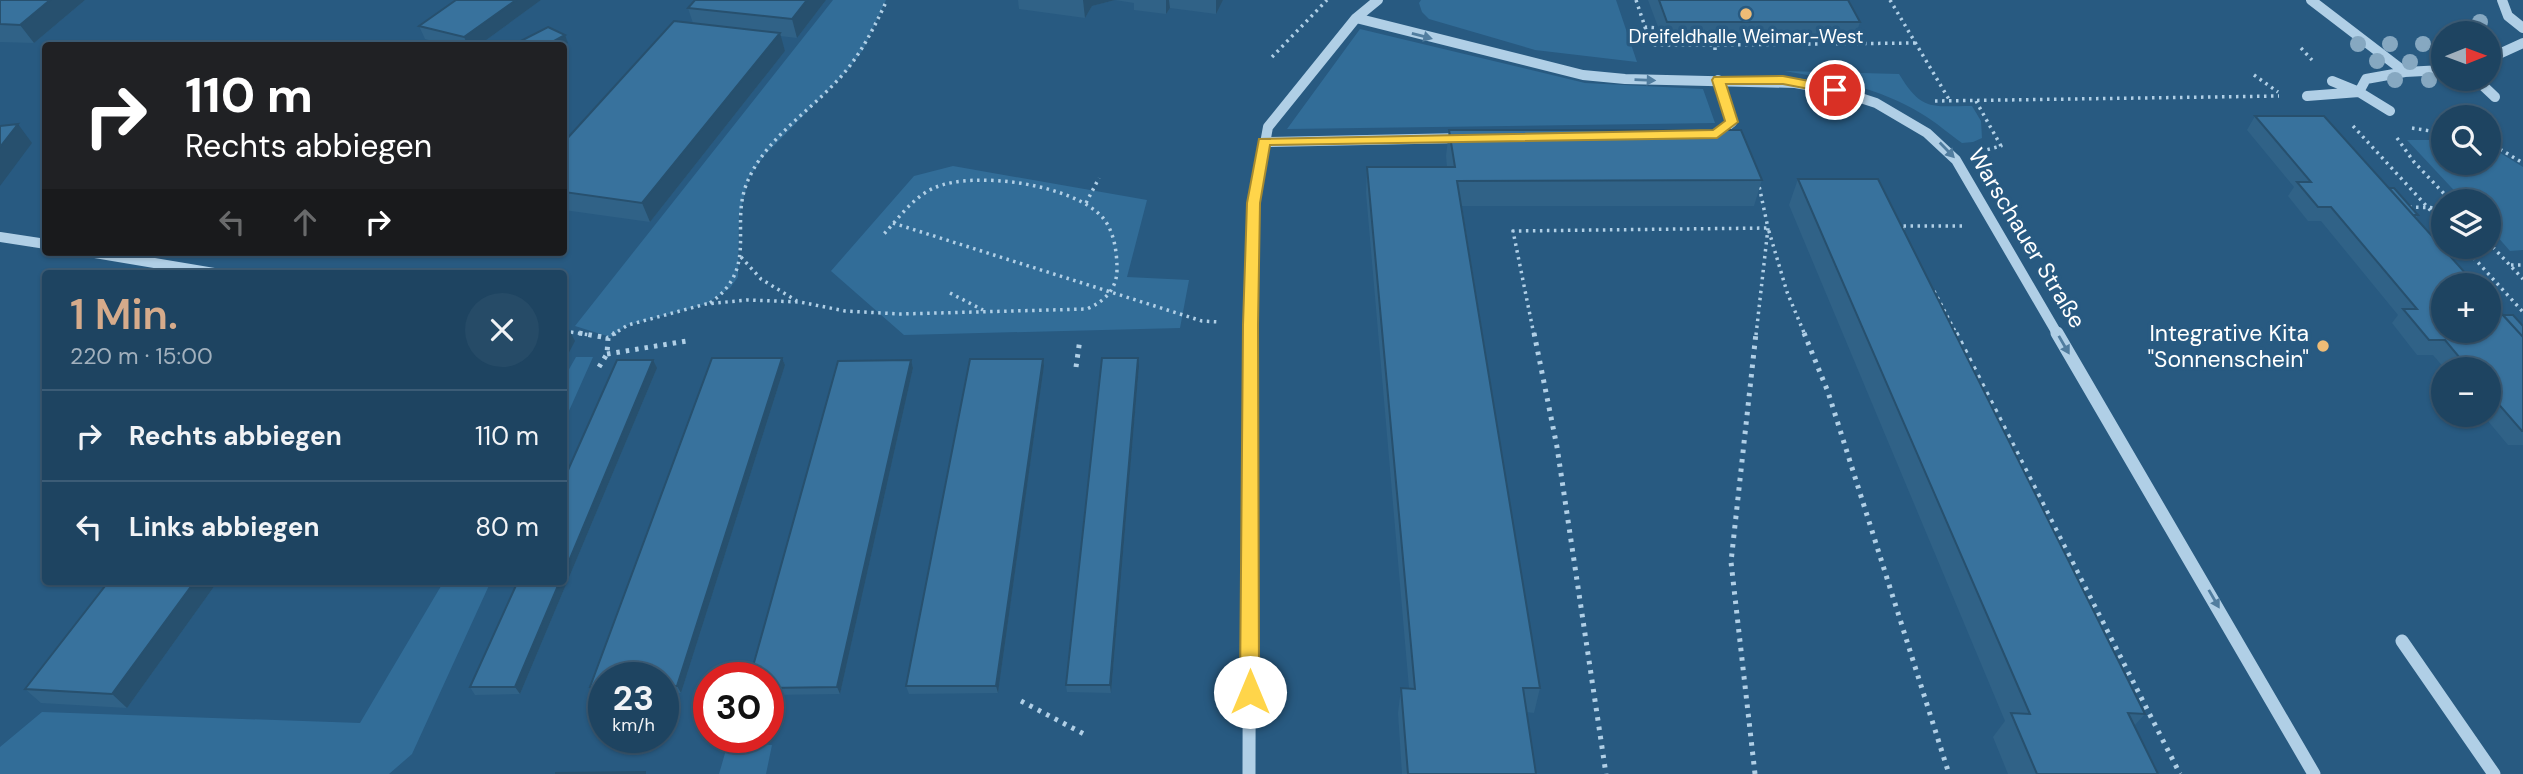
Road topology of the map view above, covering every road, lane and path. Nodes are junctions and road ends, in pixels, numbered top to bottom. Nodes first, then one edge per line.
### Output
1 (887, 0) edge
2 (1327, 0) edge
3 (1378, 0) edge
4 (1636, 0) edge
5 (1890, 0) edge
6 (2311, 0) edge
7 (2502, 0) edge
8 (1356, 18) junction
9 (1645, 27) junction
10 (1658, 27) edge
11 (2523, 28) edge
12 (1916, 43) junction
13 (2523, 43) edge
14 (1715, 45) junction
15 (2501, 53) edge
16 (1272, 57) dead end
17 (2431, 71) edge
18 (2405, 72) junction
19 (2254, 75) dead end
20 (1718, 80) junction
21 (2332, 81) dead end
22 (2489, 91) edge
23 (2359, 92) junction
24 (2307, 96) dead end
25 (2496, 97) dead end
26 (2332, 99) junction
27 (1929, 101) dead end
28 (1950, 101) junction
29 (1976, 101) junction
30 (2390, 111) joint
31 (2408, 127) junction
32 (2431, 131) edge
33 (1703, 134) edge
34 (1470, 138) edge
35 (1264, 142) junction
36 (2501, 150) edge
37 (1954, 157) junction
38 (2523, 163) edge
39 (1756, 176) edge
40 (1099, 178) dead end
41 (2440, 189) edge
42 (1086, 203) junction
43 (2402, 207) edge
44 (2428, 207) junction
45 (2431, 207) edge
46 (2431, 210) edge
47 (893, 223) junction
48 (1995, 226) junction
49 (1769, 228) junction
50 (883, 235) dead end
51 (0, 237) edge
52 (1908, 239) edge
53 (42, 243) edge
54 (113, 256) edge
55 (2501, 256) edge
56 (740, 257) junction
57 (2475, 259) edge
58 (2510, 265) junction
59 (2523, 265) edge
60 (196, 270) edge
61 (2523, 279) edge
62 (1933, 289) edge
63 (1112, 291) junction
64 (950, 293) dead end
65 (800, 302) junction
66 (706, 304) junction
67 (985, 312) junction
68 (2523, 312) edge
69 (1202, 321) dead end
70 (567, 331) edge
71 (607, 338) junction
72 (1080, 339) dead end
73 (687, 341) dead end
74 (607, 354) junction
75 (599, 367) dead end
76 (1076, 368) dead end
77 (2402, 641) dead end
78 (1021, 701) dead end
79 (1084, 734) dead end
80 (1249, 774) edge
81 (1606, 774) edge
82 (1755, 774) edge
83 (1949, 774) edge
84 (2180, 774) edge
85 (2314, 774) edge
86 (2494, 774) edge

1 - 56 path
2 - 16 path
3 - 8 street
4 - 9 path
5 - 12 path
6 - 18 street
7 - 11 street
8 -> 20 street, Warschauer Straße
8 - 35 street
9 - 10 path
9 - 14 path
12 - 14 path
12 - 28 path
13 - 15 street
14 - 20 path
17 - 18 street
18 - 23 street
19 - 29 path
20 - 33 street
20 -> 37 street, Warschauer Straße
21 - 23 street
22 - 25 street
23 - 26 street
23 - 30 street
24 - 26 street
26 - 44 path
27 - 28 path
28 - 29 path
29 - 37 path
30 - 31 path
31 - 32 path
31 - 41 path
34 - 35 street
35 - 80 street
36 - 38 path
37 - 48 street, Warschauer Straße
39 - 49 path
40 - 42 path
42 - 47 path
42 - 63 path
43 - 44 path
44 - 45 path
44 - 46 path
47 - 50 path
47 - 63 path
48 - 52 path
48 -> 85 street, Warschauer Straße
49 - 81 path
49 - 82 path
49 - 83 path
51 - 53 street
54 - 60 lane
55 - 58 path
56 - 65 path
56 - 66 path
57 - 68 path
58 - 59 path
58 - 61 path
62 - 84 path
63 - 67 path
63 - 69 path
64 - 67 path
65 - 66 path
65 - 67 path
66 - 71 path
70 - 71 path
71 - 74 path
72 - 76 path
73 - 74 path
74 - 75 path
77 - 86 lane
78 - 79 path

